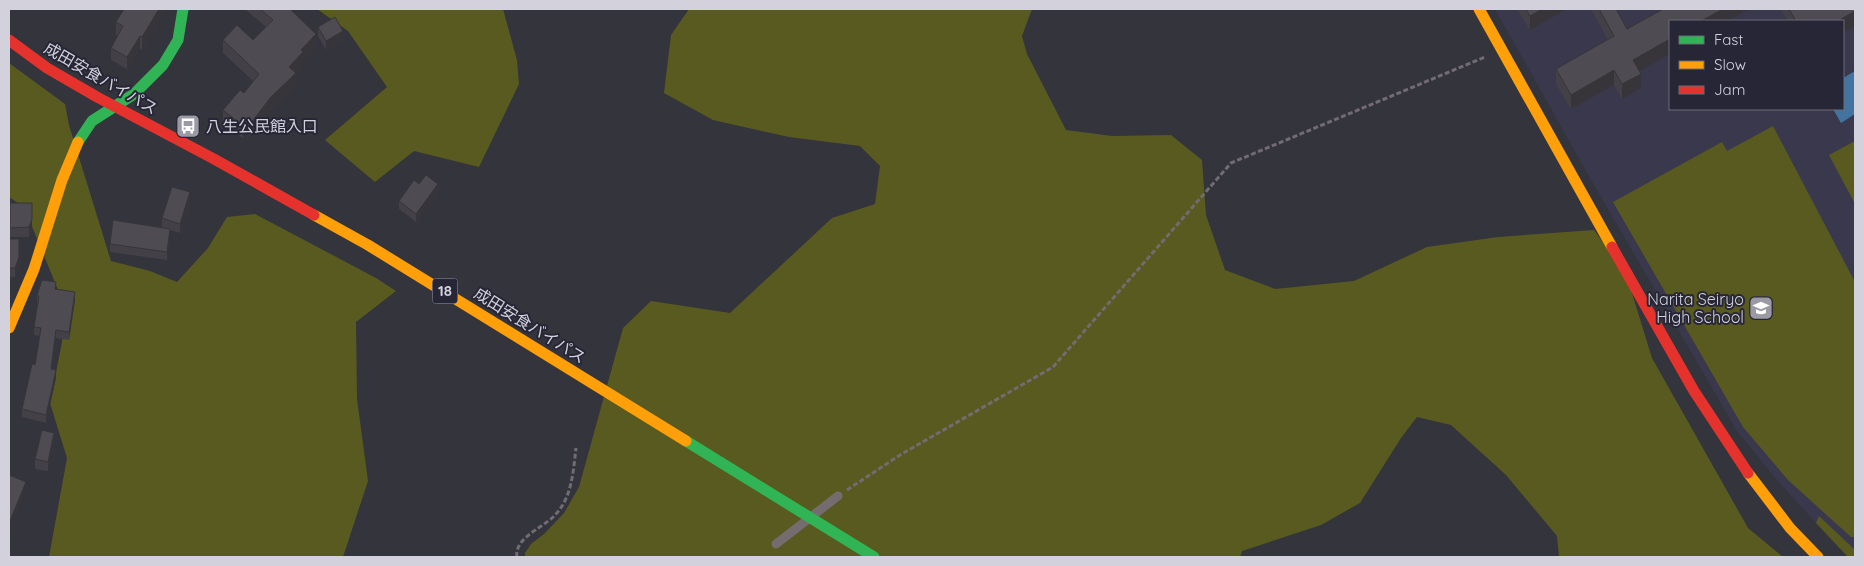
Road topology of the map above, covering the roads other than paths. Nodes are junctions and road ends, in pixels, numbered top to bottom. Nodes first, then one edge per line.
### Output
1 (183, 9) edge
2 (1479, 9) edge
3 (9, 40) edge
4 (117, 106) junction
5 (9, 328) edge
6 (838, 496) road end
7 (776, 544) dead end
8 (874, 557) edge
9 (1818, 557) edge

1 - 4 street
2 - 9 street
3 - 4 street, 成田安食バイパス / 18
4 - 5 street
4 - 8 street, 成田安食バイパス / 18
6 - 7 lane

